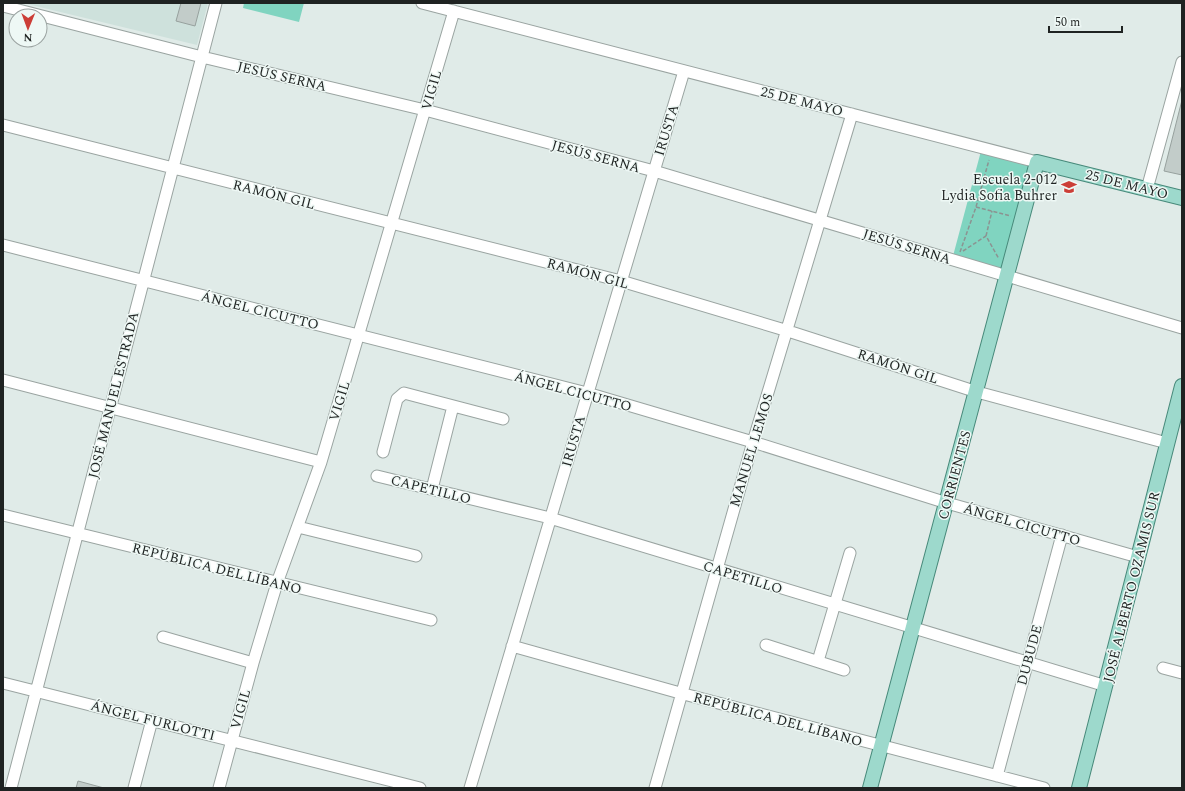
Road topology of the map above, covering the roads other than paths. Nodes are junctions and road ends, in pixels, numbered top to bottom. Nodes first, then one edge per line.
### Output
1 (216, 3) edge
2 (422, 3) edge
3 (3, 6) edge
4 (454, 11) junction
5 (202, 57) junction
6 (1182, 62) edge
7 (684, 70) junction
8 (425, 110) junction
9 (852, 114) junction
10 (3, 125) edge
11 (1038, 162) junction
12 (172, 168) junction
13 (654, 171) junction
14 (1147, 189) junction
15 (1182, 198) edge
16 (820, 220) junction
17 (392, 223) junction
18 (3, 246) edge
19 (1008, 272) junction
20 (143, 281) junction
21 (621, 281) junction
22 (1182, 328) edge
23 (788, 330) junction
24 (359, 334) junction
25 (3, 380) edge
26 (1182, 388) edge
27 (977, 392) junction
28 (587, 394) junction
29 (453, 406) junction
30 (110, 407) junction
31 (503, 419) dead end
32 (753, 442) junction
33 (1167, 443) junction
34 (383, 452) dead end
35 (321, 462) junction
36 (377, 476) dead end
37 (432, 489) junction
38 (947, 503) junction
39 (3, 515) edge
40 (550, 518) junction
41 (298, 527) junction
42 (78, 534) junction
43 (1062, 535) junction
44 (850, 553) dead end
45 (416, 556) dead end
46 (1138, 557) junction
47 (717, 569) junction
48 (277, 583) junction
49 (835, 605) junction
50 (431, 620) dead end
51 (912, 628) junction
52 (163, 637) dead end
53 (766, 645) dead end
54 (512, 646) junction
55 (818, 661) junction
56 (1028, 662) junction
57 (253, 663) junction
58 (1163, 668) dead end
59 (844, 670) dead end
60 (1182, 673) edge
61 (3, 682) edge
62 (1106, 686) junction
63 (36, 691) junction
64 (680, 693) junction
65 (152, 720) junction
66 (231, 740) junction
67 (881, 746) junction
68 (997, 776) junction
69 (378, 777) junction
70 (11, 788) edge
71 (134, 788) edge
72 (219, 788) edge
73 (375, 788) edge
74 (420, 788) edge
75 (470, 788) edge
76 (654, 788) edge
77 (870, 788) edge
78 (1044, 788) edge
79 (1079, 788) edge

1 - 5 street, JOSÉ MANUEL ESTRADA
2 - 4 street, 25 DE MAYO
3 - 5 street, JESÚS SERNA
4 - 7 street, 25 DE MAYO
4 - 8 street, VIGIL
5 - 8 street, JESÚS SERNA
5 - 12 street, JOSÉ MANUEL ESTRADA
6 - 14 street
7 - 9 street, 25 DE MAYO
7 - 13 street, IRUSTA
8 - 13 street, JESÚS SERNA
8 - 17 street, VIGIL
9 - 11 street, 25 DE MAYO
9 - 16 street, MANUEL LEMOS
10 - 12 street, RAMÓN GIL
11 - 14 main road, 25 DE MAYO
11 - 19 main road, CORRIENTES
12 - 17 street, RAMÓN GIL
12 - 20 street, JOSÉ MANUEL ESTRADA
13 - 16 street, JESÚS SERNA
13 - 21 street, IRUSTA
14 - 15 main road, 25 DE MAYO
16 - 19 street, JESÚS SERNA
16 - 23 street, MANUEL LEMOS
17 - 21 street, RAMÓN GIL
17 - 24 street, VIGIL
18 - 20 street, ÁNGEL CICUTTO
19 - 22 street, JESÚS SERNA
19 - 27 main road, CORRIENTES
20 - 24 street, ÁNGEL CICUTTO
20 - 30 street, JOSÉ MANUEL ESTRADA
21 - 23 street, RAMÓN GIL
21 - 28 street, IRUSTA
23 - 27 street, RAMÓN GIL
23 - 32 street, MANUEL LEMOS
24 - 28 street, ÁNGEL CICUTTO
24 - 35 street, VIGIL
25 - 30 street
26 - 33 main road, JOSÉ ALBERTO OZAMIS SUR
27 - 33 street, RAMÓN GIL
27 - 38 main road, CORRIENTES
28 - 32 street, ÁNGEL CICUTTO
28 - 40 street, IRUSTA
29 - 31 street
29 - 34 street
29 - 37 street
30 - 35 street
30 - 42 street, JOSÉ MANUEL ESTRADA
32 - 38 street, ÁNGEL CICUTTO
32 - 47 street, MANUEL LEMOS
33 - 46 main road, JOSÉ ALBERTO OZAMIS SUR
35 - 41 street, VIGIL
36 - 37 street, CAPETILLO
37 - 40 street, CAPETILLO
38 - 43 street, ÁNGEL CICUTTO
38 - 51 main road, CORRIENTES
39 - 42 street, REPÚBLICA DEL LÍBANO
40 - 47 street, CAPETILLO
40 - 54 street, IRUSTA
41 - 45 street
41 - 48 street, VIGIL
42 - 48 street, REPÚBLICA DEL LÍBANO
42 - 63 street, JOSÉ MANUEL ESTRADA
43 - 46 street, ÁNGEL CICUTTO
43 - 56 street, DUBUDE
44 - 49 street
46 - 62 main road, JOSÉ ALBERTO OZAMIS SUR
47 - 49 street, CAPETILLO
47 - 64 street, MANUEL LEMOS
48 - 50 street, REPÚBLICA DEL LÍBANO
48 - 57 street, VIGIL
49 - 51 street, CAPETILLO
49 - 55 street
51 - 56 street, CAPETILLO
51 - 67 main road, CORRIENTES
52 - 57 street
53 - 55 street
54 - 64 street, REPÚBLICA DEL LÍBANO
54 - 75 street, IRUSTA
55 - 59 street
56 - 62 street, CAPETILLO
56 - 68 street, DUBUDE
57 - 66 street, VIGIL
58 - 60 street
61 - 63 street, ÁNGEL FURLOTTI
62 - 79 main road, JOSÉ ALBERTO OZAMIS SUR
63 - 65 street, ÁNGEL FURLOTTI
63 - 70 street, JOSÉ MANUEL ESTRADA
64 - 67 street, REPÚBLICA DEL LÍBANO
64 - 76 street, MANUEL LEMOS
65 - 66 street, ÁNGEL FURLOTTI
65 - 71 street
66 - 69 street, ÁNGEL FURLOTTI
66 - 72 street, VIGIL
67 - 68 street, REPÚBLICA DEL LÍBANO
67 - 77 main road, CORRIENTES
68 - 78 street, REPÚBLICA DEL LÍBANO
69 - 73 street
69 - 74 street, ÁNGEL FURLOTTI

